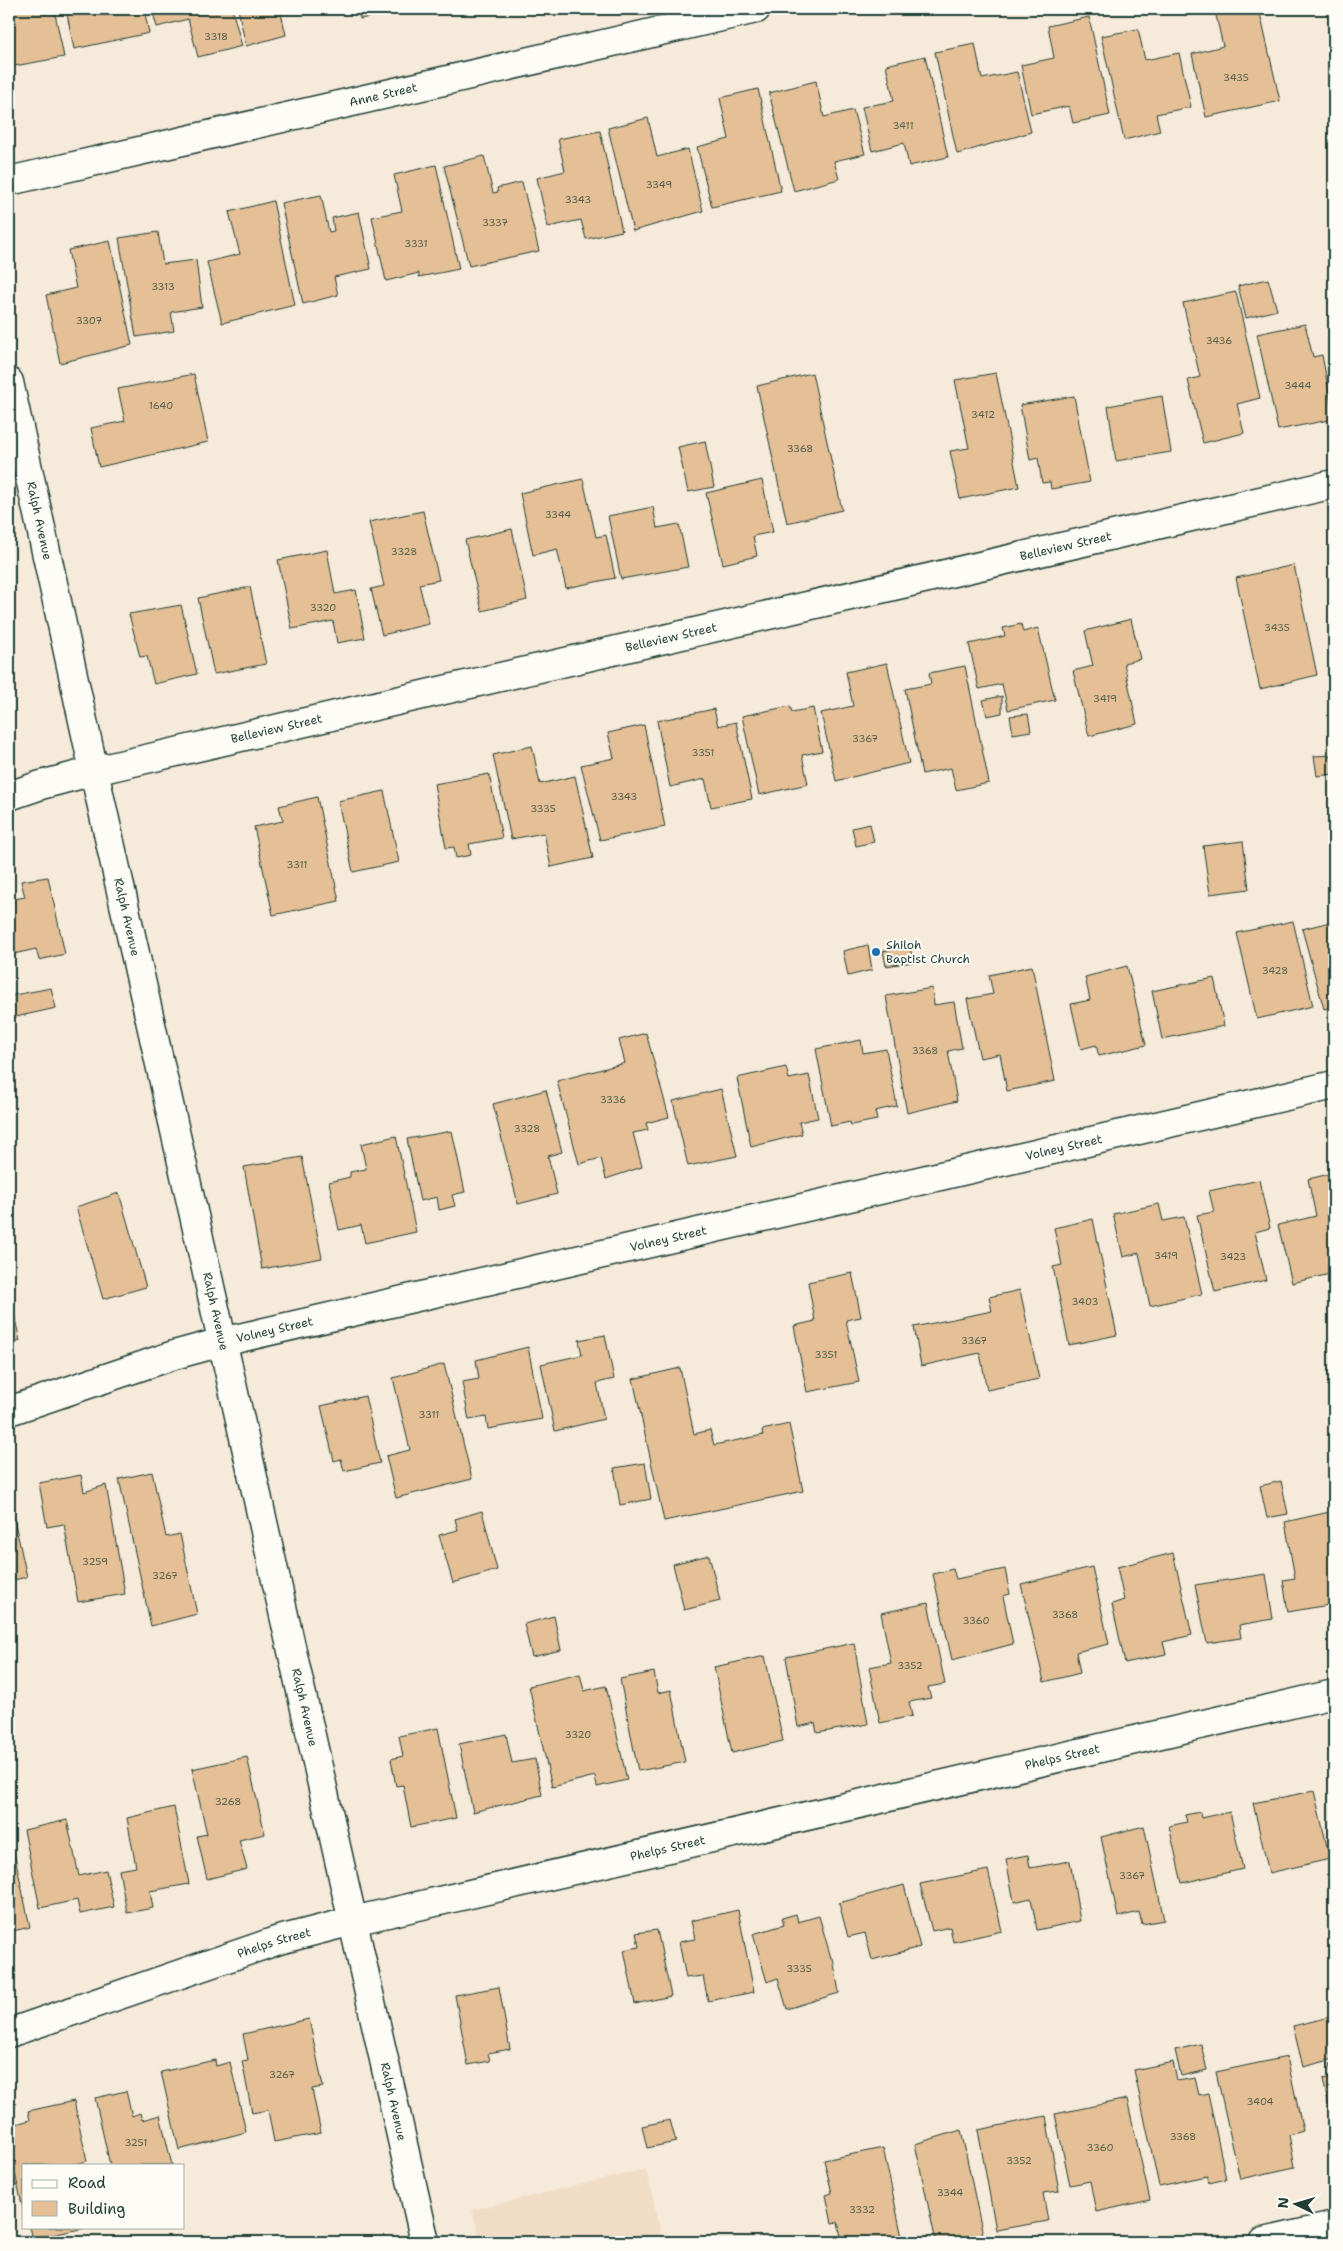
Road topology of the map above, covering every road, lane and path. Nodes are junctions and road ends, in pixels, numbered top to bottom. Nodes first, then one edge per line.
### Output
1 (756, 9) edge
2 (9, 181) edge
3 (9, 382) edge
4 (1334, 484) edge
5 (94, 771) junction
6 (9, 796) edge
7 (1334, 1085) edge
8 (222, 1342) junction
9 (9, 1411) edge
10 (1334, 1694) edge
11 (352, 1921) junction
12 (9, 2033) edge
13 (1334, 2226) edge
14 (425, 2242) edge
15 (1264, 2242) edge

1 - 2 street, Anne Street
3 - 5 street, Ralph Avenue
4 - 5 street, Belleview Street
5 - 6 street, Belleview Street
5 - 8 street, Ralph Avenue
7 - 8 street, Volney Street
8 - 9 street, Volney Street
8 - 11 street, Ralph Avenue
10 - 11 street, Phelps Street
11 - 12 street, Phelps Street
11 - 14 street, Ralph Avenue
13 - 15 street

